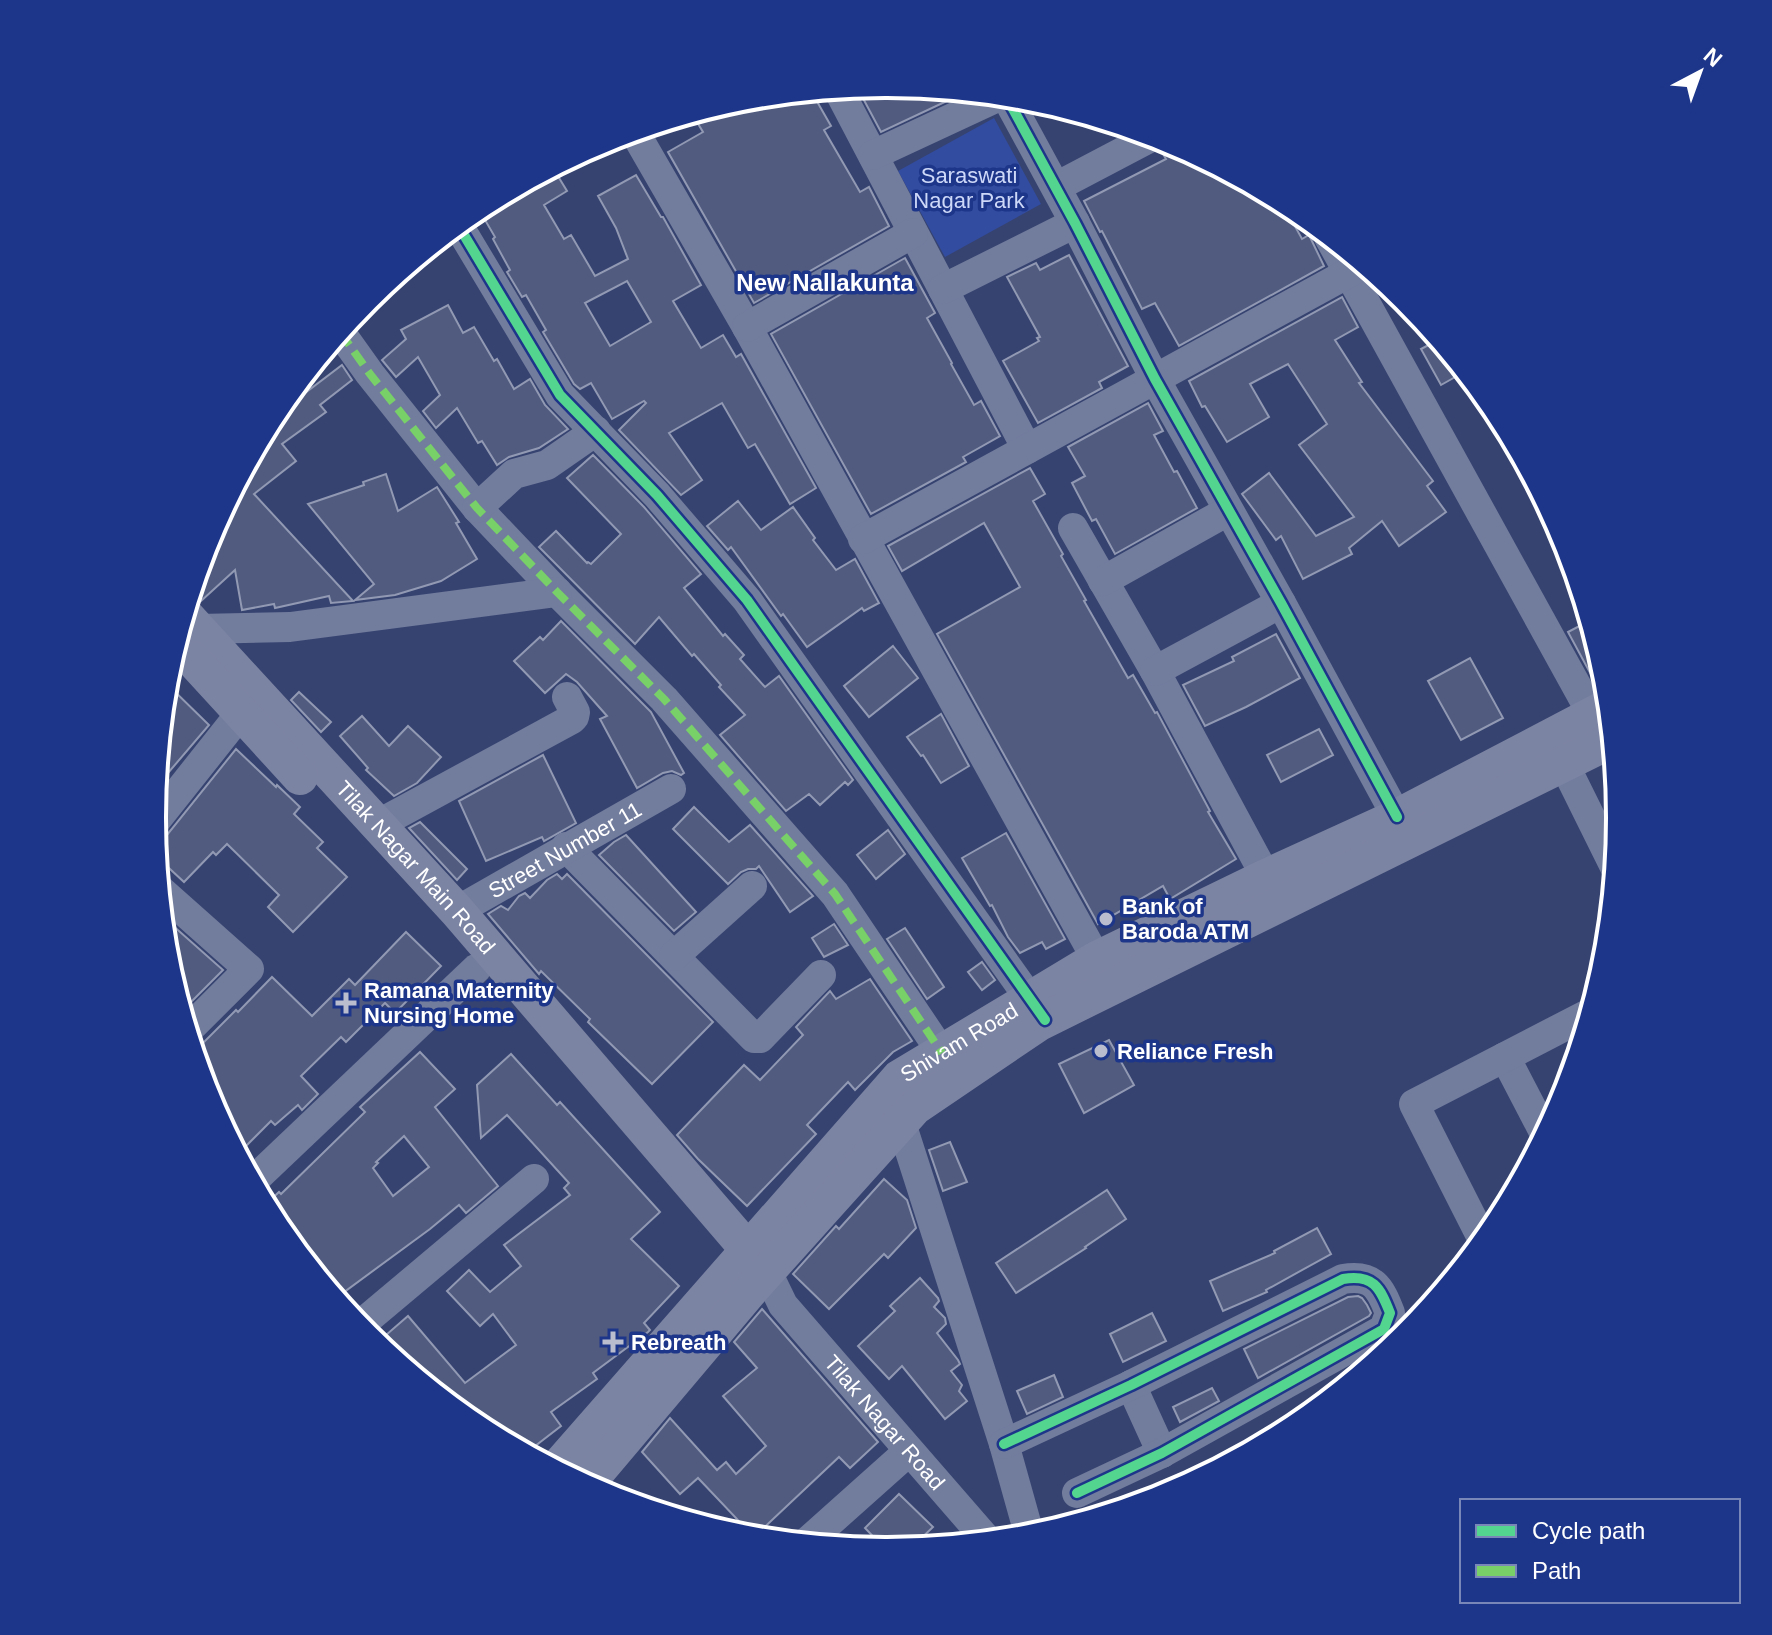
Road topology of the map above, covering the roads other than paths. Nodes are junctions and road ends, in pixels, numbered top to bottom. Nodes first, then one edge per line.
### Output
1 (844, 100) edge
2 (984, 105) edge
3 (1012, 110) edge
4 (640, 142) edge
5 (1138, 144) edge
6 (873, 155) junction
7 (1056, 187) junction
8 (1075, 223) junction
9 (913, 233) junction
10 (464, 235) edge
11 (1353, 271) edge
12 (1361, 278) edge
13 (943, 289) junction
14 (747, 327) junction
15 (347, 341) edge
16 (1155, 379) junction
17 (596, 431) junction
18 (1027, 449) junction
19 (477, 508) junction
20 (1228, 511) junction
21 (1073, 528) dead end
22 (863, 539) junction
23 (1103, 581) junction
24 (557, 592) junction
25 (1281, 603) junction
26 (192, 629) edge
27 (190, 634) edge
28 (1155, 671) junction
29 (567, 697) dead end
30 (250, 703) junction
31 (1597, 712) edge
32 (1599, 728) edge
33 (1600, 731) edge
34 (1564, 764) junction
35 (671, 789) dead end
36 (166, 807) edge
37 (1397, 817) junction
38 (377, 825) junction
39 (1605, 846) edge
40 (566, 847) junction
41 (1266, 877) junction
42 (752, 886) dead end
43 (172, 901) edge
44 (457, 911) junction
45 (674, 956) junction
46 (476, 969) junction
47 (1104, 973) junction
48 (821, 975) dead end
49 (1038, 1010) junction
50 (1576, 1021) edge
51 (196, 1022) edge
52 (942, 1053) junction
53 (1505, 1057) junction
54 (1538, 1121) edge
55 (901, 1123) junction
56 (261, 1173) edge
57 (534, 1179) dead end
58 (1477, 1228) edge
59 (758, 1275) junction
60 (369, 1318) edge
61 (1397, 1324) edge
62 (1393, 1328) edge
63 (1131, 1385) junction
64 (1004, 1444) junction
65 (909, 1451) junction
66 (1162, 1453) junction
67 (589, 1472) edge
68 (1077, 1493) dead end
69 (1026, 1523) edge
70 (979, 1531) edge
71 (817, 1533) edge

1 - 6 street
2 - 6 street
3 - 7 street
4 - 14 street
5 - 7 street
6 - 9 street
7 - 8 street
8 - 13 street
8 - 16 street
9 - 13 street
9 - 14 street
10 - 17 street
11 - 16 street
12 - 31 street
13 - 18 street
14 - 22 street
15 - 19 street
16 - 18 street
16 - 20 street
17 - 19 street
17 - 49 street
18 - 22 street
19 - 24 street
20 - 23 street
20 - 25 street
21 - 23 street
22 - 47 street
23 - 28 street
24 - 26 street
24 - 52 street
25 - 28 street
25 - 37 street
27 - 30 main road, Tilak Nagar Main Road
28 - 41 street
29 - 38 street
30 - 36 street
30 - 38 main road, Tilak Nagar Main Road
30 - 46 main road, Tilak Nagar Main Road
32 - 37 main road, Shivam Road
33 - 34 main road, Shivam Road
34 - 39 street
34 - 47 main road, Shivam Road
35 - 40 street, Street Number 11
37 - 41 main road, Shivam Road
38 - 44 main road, Tilak Nagar Main Road
40 - 44 street, Street Number 11
40 - 45 street
41 - 47 main road, Shivam Road
42 - 45 street
43 - 51 street
44 - 59 main road, Tilak Nagar Main Road
45 - 48 street
46 - 56 street
46 - 59 main road, Tilak Nagar Main Road
47 - 49 main road, Shivam Road
49 - 52 main road, Shivam Road
49 - 55 main road, Shivam Road
50 - 53 street
52 - 59 main road, Shivam Road
53 - 54 street
53 - 58 street
55 - 59 main road, Shivam Road
55 - 64 street
57 - 60 street
59 - 65 street, Tilak Nagar Road
59 - 67 main road, Shivam Road
61 - 63 street
62 - 66 street
63 - 64 street
63 - 66 street
64 - 69 street
65 - 70 street, Tilak Nagar Road
65 - 71 street
66 - 68 street

